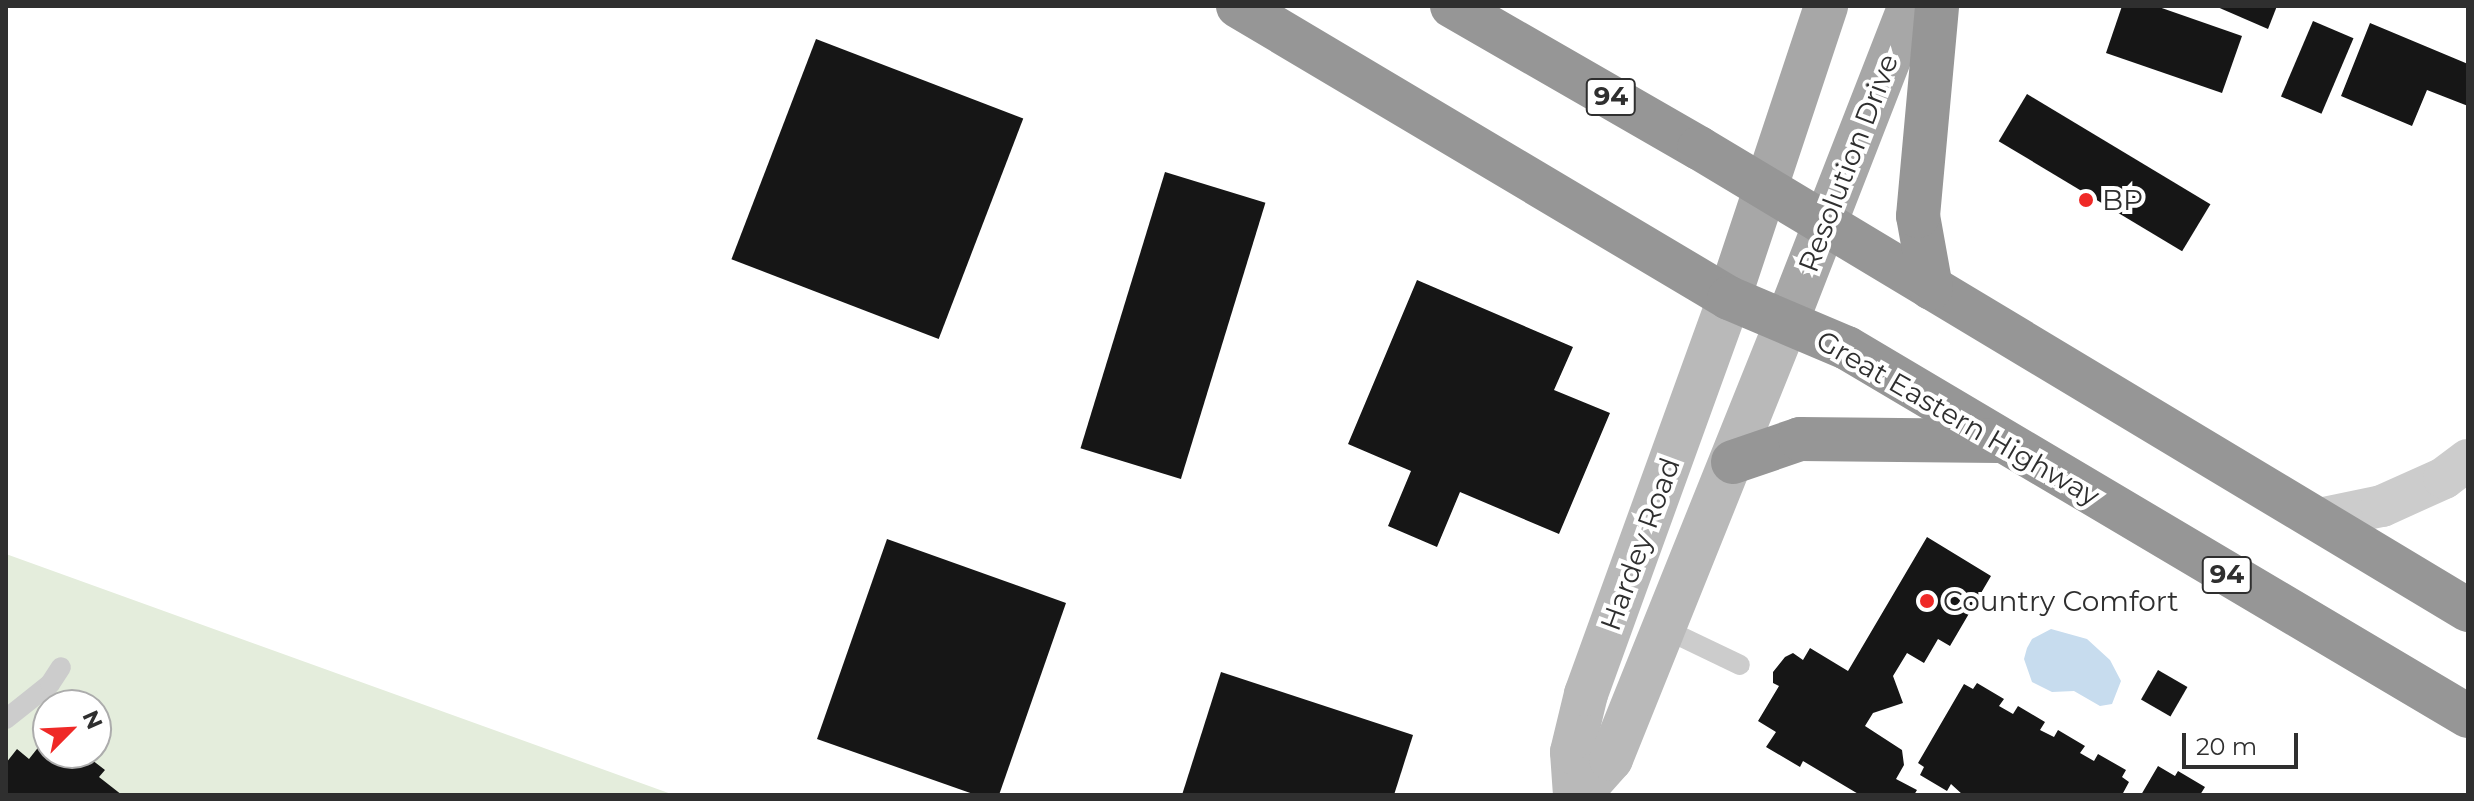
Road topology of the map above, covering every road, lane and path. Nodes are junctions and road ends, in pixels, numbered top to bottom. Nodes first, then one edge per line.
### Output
1 (1238, 6) edge
2 (1452, 6) edge
3 (1826, 6) edge
4 (1910, 6) edge
5 (1937, 6) edge
6 (1768, 189) junction
7 (1824, 225) junction
8 (1931, 288) junction
9 (1729, 298) junction
10 (1787, 321) junction
11 (1999, 441) junction
12 (2468, 460) edge
13 (1733, 462) junction
14 (2319, 519) junction
15 (2468, 610) edge
16 (1665, 629) junction
17 (1740, 665) dead end
18 (61, 667) dead end
19 (2468, 716) edge
20 (6, 719) edge
21 (1577, 795) edge

1 - 9 highway, Great Eastern Highway / 94
2 - 6 highway, 94
3 - 6 main road
4 - 7 main road, Resolution Drive
5 - 8 highway
6 - 7 highway, 94
6 - 9 main road
7 - 8 highway, 94
7 - 10 main road, Resolution Drive
8 - 14 highway, 94
9 - 10 highway, Great Eastern Highway / 94
9 - 21 main road, Hardey Road
10 - 11 highway, Great Eastern Highway / 94
10 - 13 main road, Hardey Road
11 - 13 highway
11 - 19 highway, Great Eastern Highway / 94
12 - 14 street
13 - 16 main road, Hardey Road
14 - 15 highway, 94
16 - 17 lane
16 - 21 main road, Hardey Road
18 - 20 lane

